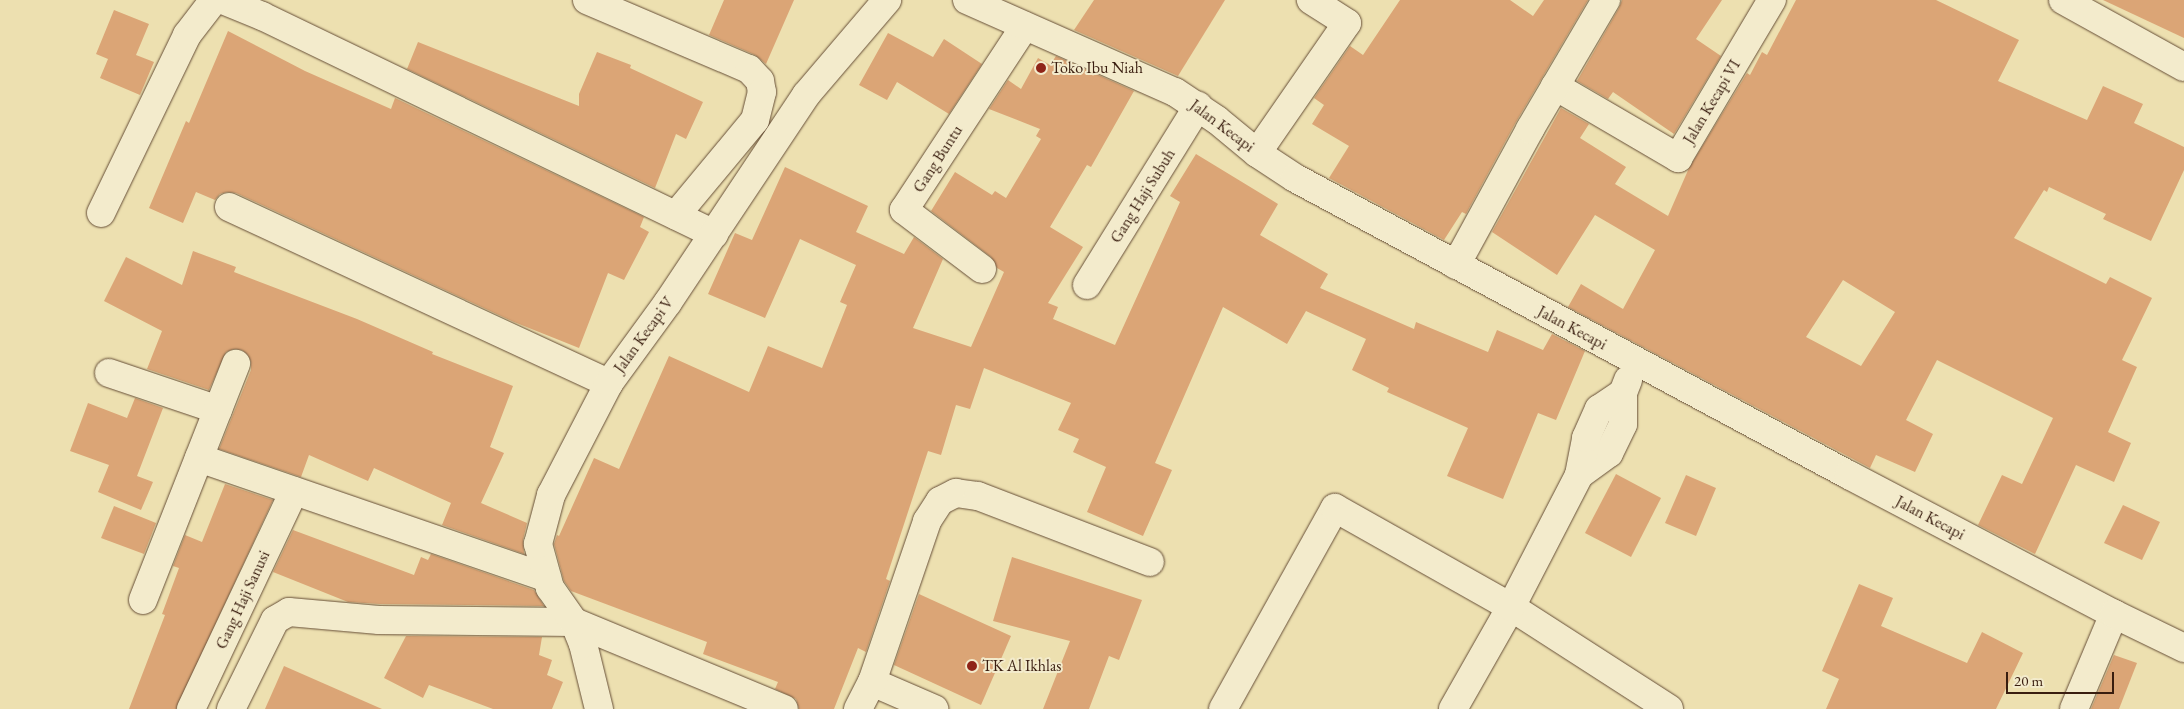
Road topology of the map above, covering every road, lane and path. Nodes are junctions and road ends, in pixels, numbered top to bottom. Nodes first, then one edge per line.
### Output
1 (214, 0) edge
2 (223, 0) edge
3 (587, 0) edge
4 (886, 0) edge
5 (967, 0) edge
6 (1310, 0) edge
7 (1606, 0) edge
8 (1772, 0) edge
9 (2063, 0) edge
10 (1025, 26) junction
11 (2184, 68) edge
12 (1554, 86) junction
13 (1198, 106) junction
14 (1257, 153) junction
15 (229, 207) dead end
16 (101, 213) dead end
17 (676, 215) junction
18 (714, 234) junction
19 (1456, 265) junction
20 (982, 269) dead end
21 (1088, 285) dead end
22 (1635, 362) junction
23 (236, 364) dead end
24 (109, 373) dead end
25 (609, 383) junction
26 (218, 410) junction
27 (199, 458) junction
28 (294, 491) junction
29 (1150, 562) dead end
30 (547, 578) junction
31 (143, 600) dead end
32 (1511, 607) junction
33 (2114, 614) junction
34 (574, 622) junction
35 (2184, 648) edge
36 (872, 682) junction
37 (191, 709) edge
38 (232, 709) edge
39 (599, 709) edge
40 (784, 709) edge
41 (858, 709) edge
42 (934, 709) edge
43 (1223, 709) edge
44 (1453, 709) edge
45 (1669, 709) edge
46 (2074, 709) edge

1 - 16 street
2 - 17 street
3 - 17 street
4 - 18 street, Jalan Kecapi V
5 - 10 street, Jalan Kecapi
6 - 14 street
7 - 12 street
8 - 12 street, Jalan Kecapi VI
9 - 11 street
10 - 13 street, Jalan Kecapi
10 - 20 street, Gang Buntu
12 - 19 street
13 - 14 street, Jalan Kecapi
13 - 21 street, Gang Haji Subuh
14 - 19 street, Jalan Kecapi
15 - 25 street
17 - 18 street
18 - 25 street, Jalan Kecapi V
19 - 22 street, Jalan Kecapi
22 - 32 street
22 - 33 street, Jalan Kecapi
23 - 26 street
24 - 26 street
25 - 30 street, Jalan Kecapi V
26 - 27 street
27 - 28 street
27 - 31 street
28 - 30 street
28 - 37 street, Gang Haji Sanusi
29 - 36 street
30 - 34 street, Jalan Kecapi V
32 - 43 street
32 - 44 street
32 - 45 street
33 - 35 street, Jalan Kecapi
33 - 46 street
34 - 38 street
34 - 39 street, Jalan Kecapi V
34 - 40 street
36 - 41 street
36 - 42 street

